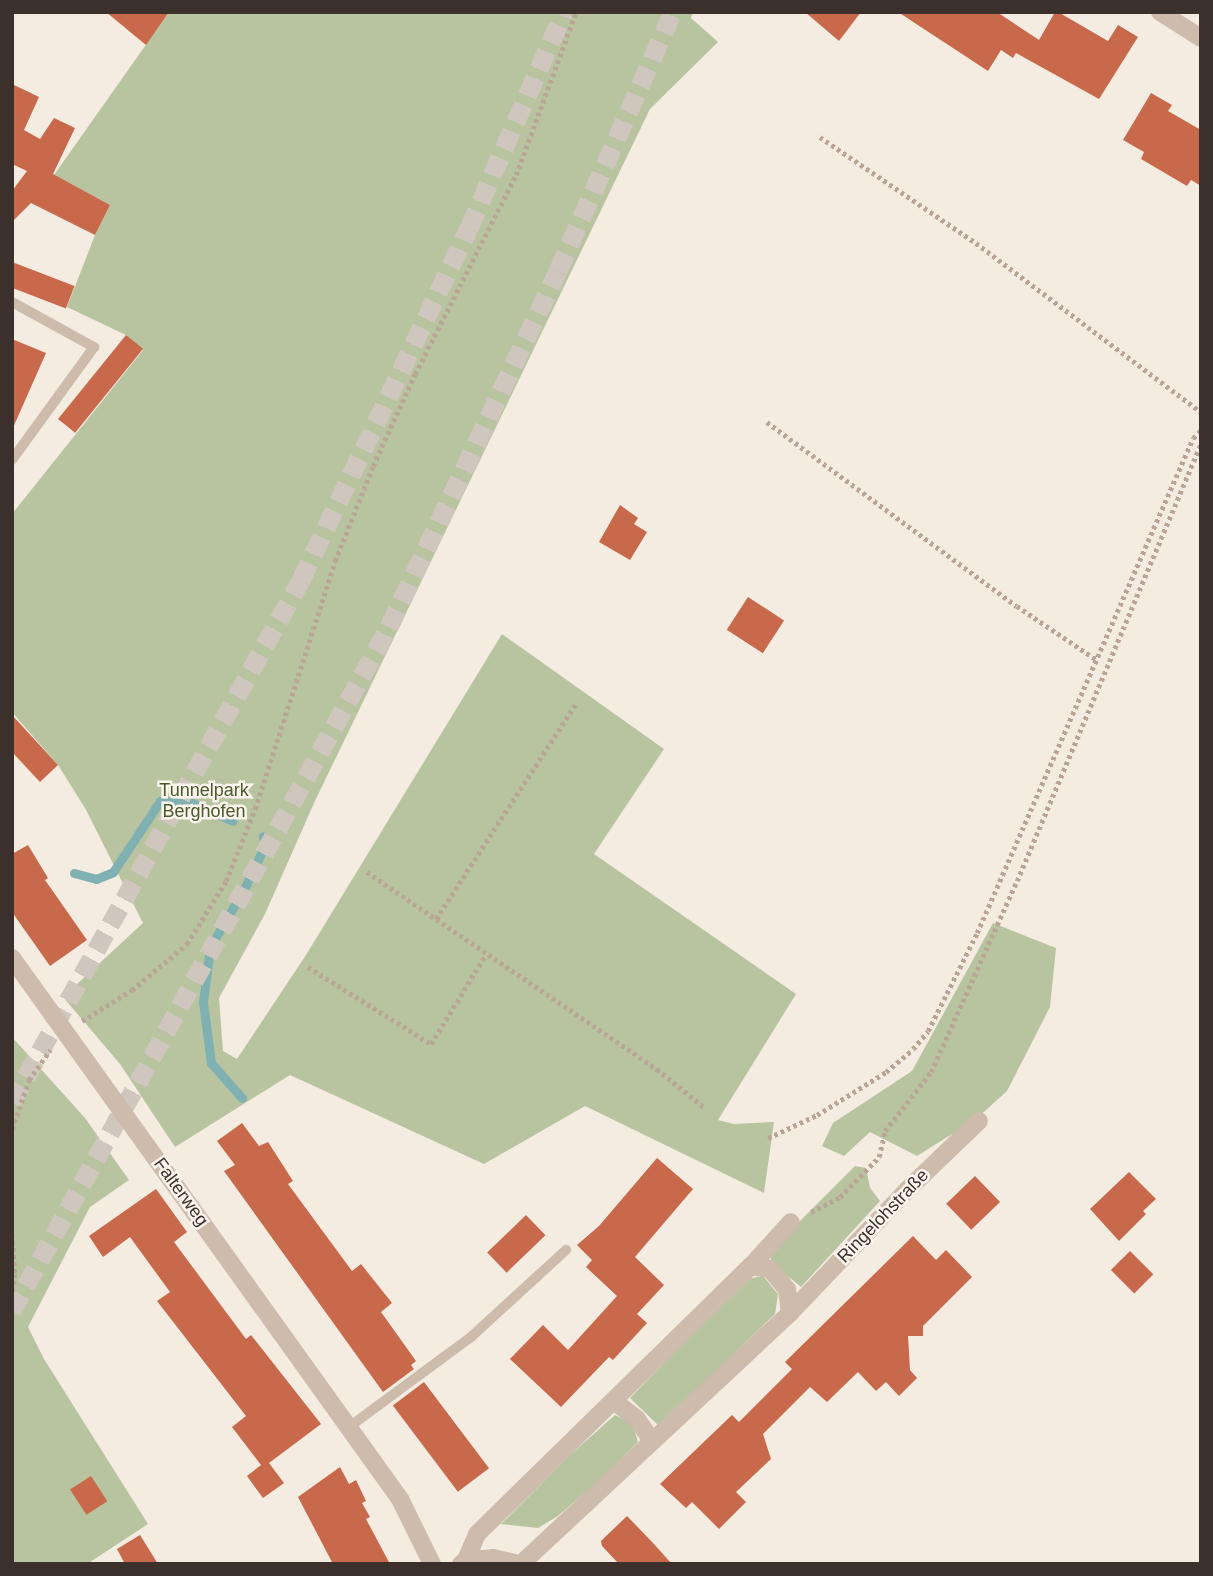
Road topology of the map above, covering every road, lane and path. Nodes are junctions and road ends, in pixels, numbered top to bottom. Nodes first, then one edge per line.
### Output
1 (576, 12) edge
2 (1160, 12) edge
3 (1201, 38) edge
4 (820, 137) dead end
5 (12, 302) edge
6 (1201, 412) edge
7 (768, 422) dead end
8 (1201, 430) edge
9 (1201, 444) edge
10 (12, 460) edge
11 (1097, 660) junction
12 (577, 702) dead end
13 (367, 872) dead end
14 (436, 919) junction
15 (486, 954) junction
16 (12, 958) edge
17 (308, 967) dead end
18 (65, 1031) junction
19 (704, 1107) dead end
20 (979, 1121) dead end
21 (12, 1129) edge
22 (768, 1138) dead end
23 (791, 1222) joint
24 (12, 1234) edge
25 (566, 1250) dead end
26 (751, 1266) junction
27 (12, 1293) edge
28 (790, 1313) junction
29 (614, 1401) junction
30 (349, 1427) junction
31 (652, 1441) junction
32 (464, 1562) edge
33 (432, 1564) edge
34 (520, 1564) edge

1 - 18 path
2 - 3 street
4 - 6 path
5 - 10 lane
7 - 11 path
8 - 11 path
9 - 23 path
11 - 22 path
12 - 14 path
13 - 14 path
14 - 15 path
15 - 17 path
15 - 19 path
16 - 18 street, Falterweg
18 - 21 path
18 - 30 street, Falterweg
20 - 28 street, Ringelohstraße
23 - 26 street, Ringelohstraße
24 - 27 path
25 - 30 lane
26 - 28 street
26 - 29 street, Ringelohstraße
28 - 31 street, Ringelohstraße
29 - 31 street
29 - 32 street, Ringelohstraße
30 - 33 street, Falterweg
31 - 34 street, Ringelohstraße
32 - 34 street, Ringelohstraße

